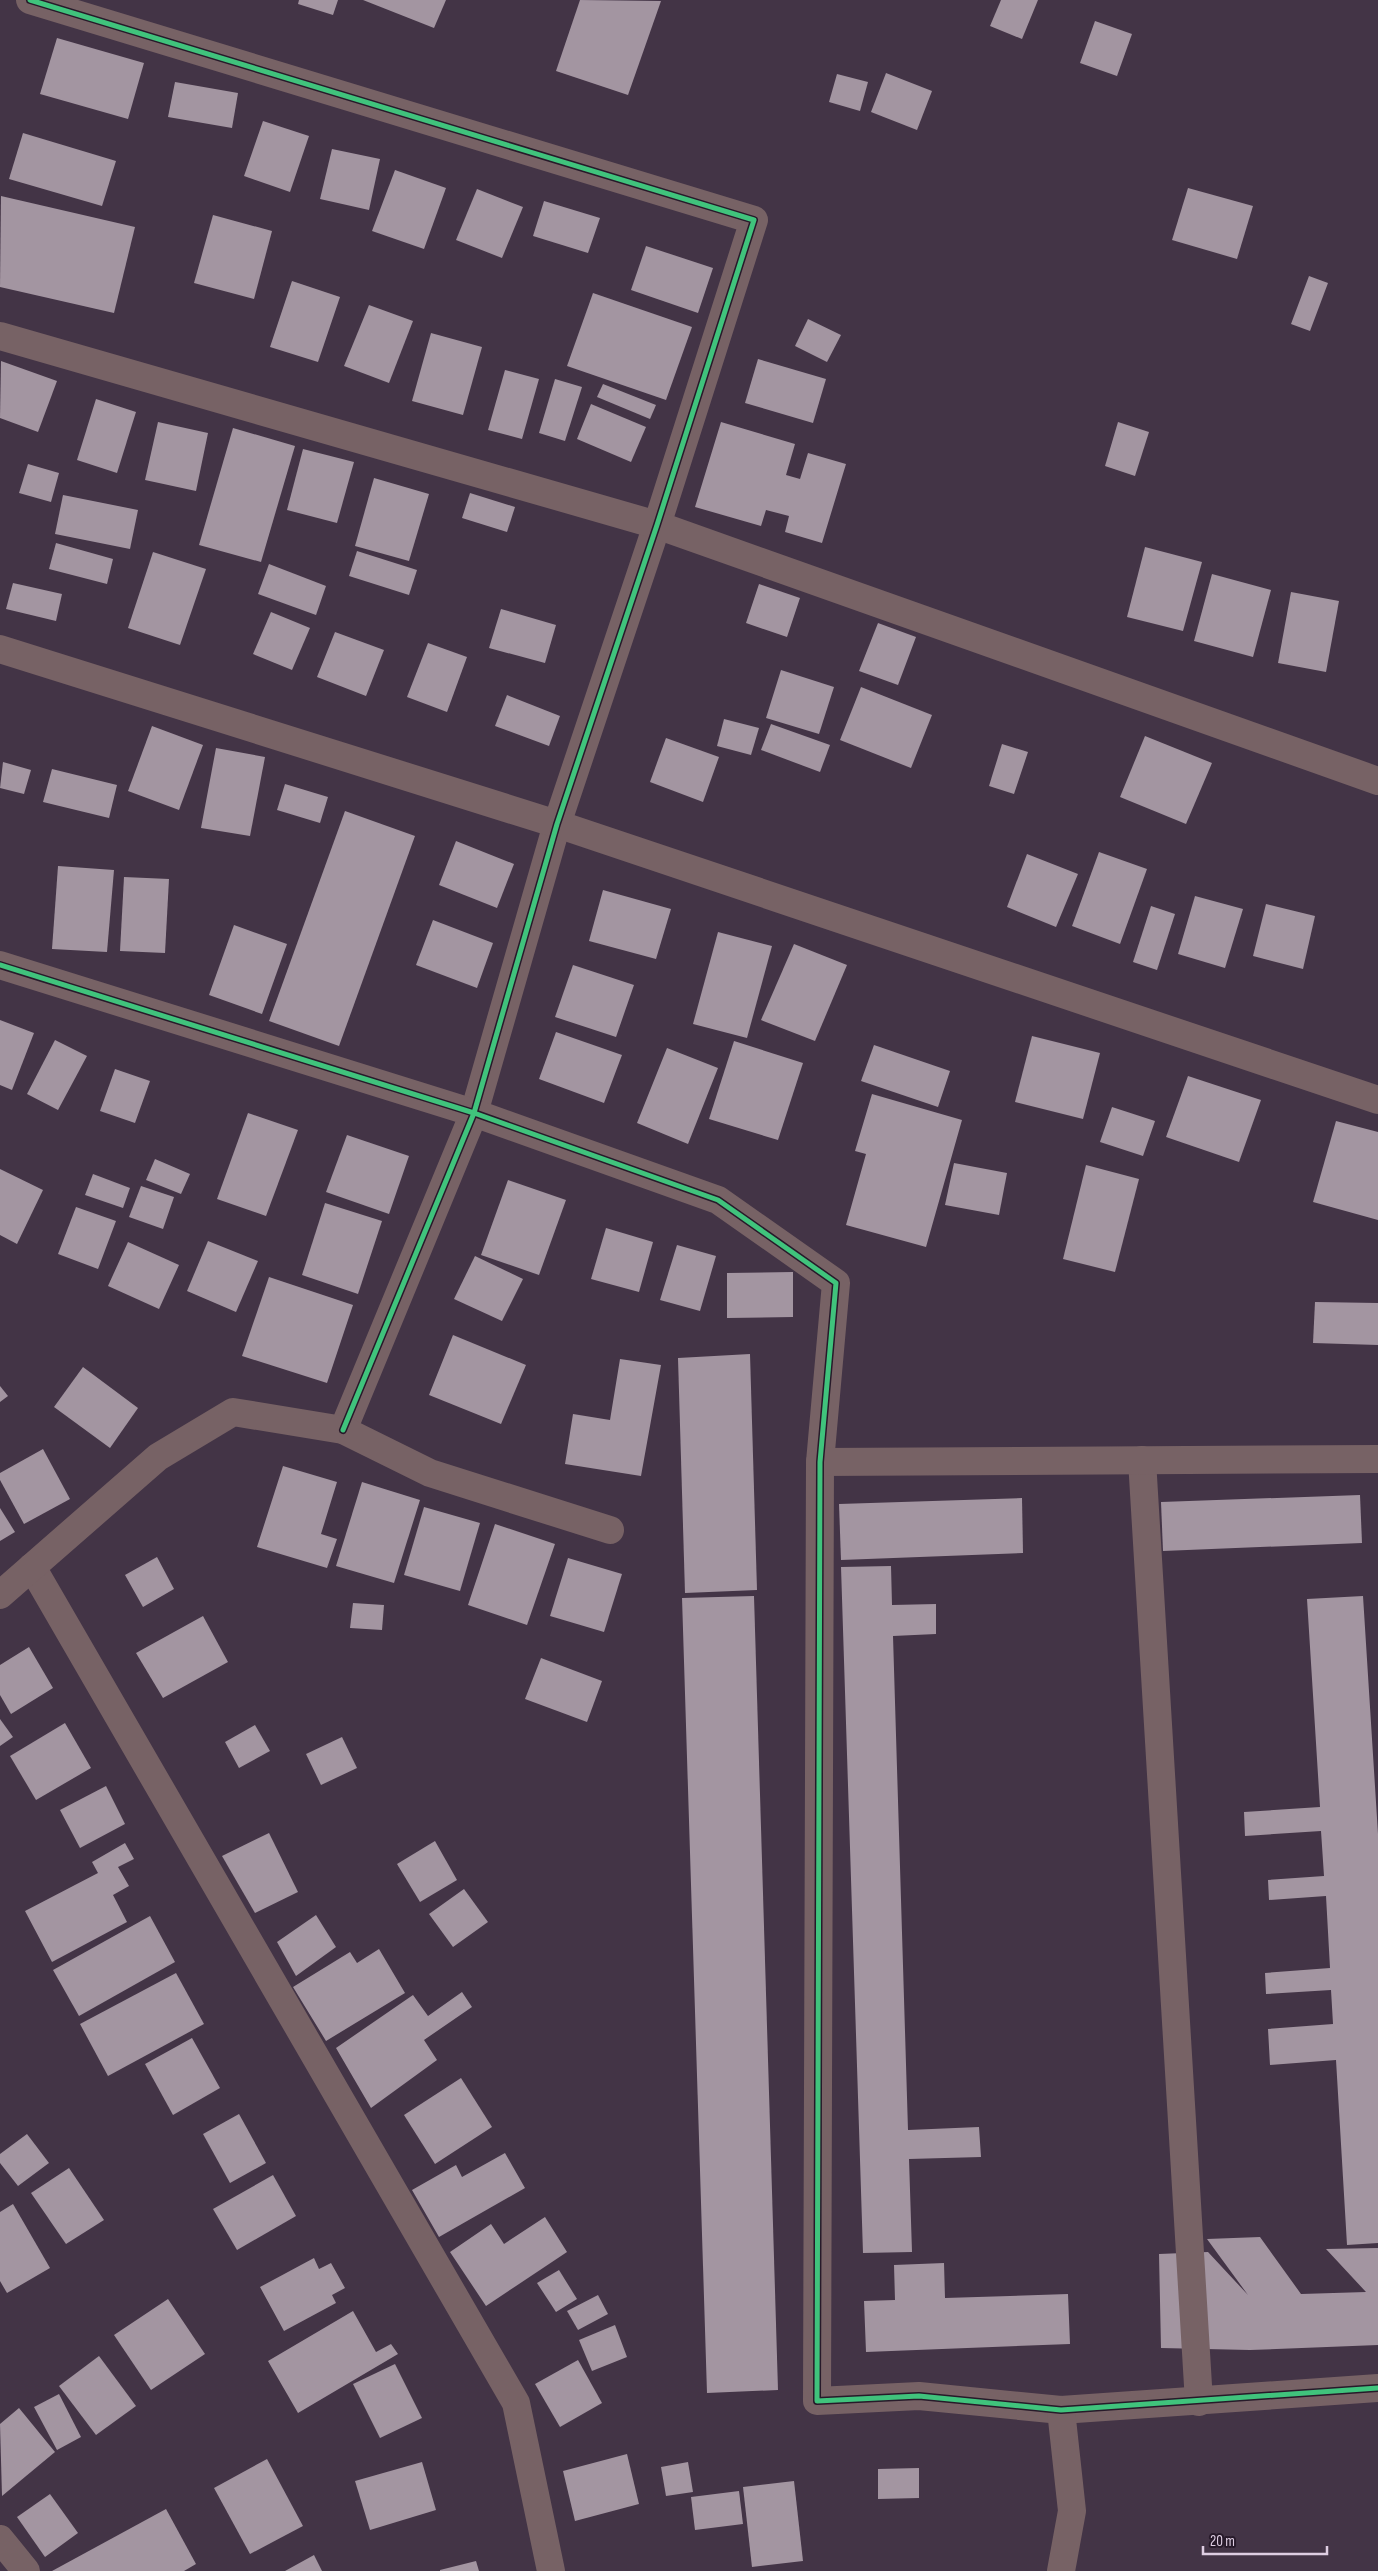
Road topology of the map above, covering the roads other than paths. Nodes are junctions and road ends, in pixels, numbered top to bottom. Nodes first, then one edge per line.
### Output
1 (30, 0) edge
2 (0, 336) edge
3 (657, 525) junction
4 (0, 649) edge
5 (1378, 781) edge
6 (557, 824) junction
7 (0, 965) edge
8 (1378, 1100) edge
9 (474, 1113) junction
10 (344, 1430) junction
11 (1378, 1459) edge
12 (1142, 1460) junction
13 (820, 1462) junction
14 (610, 1530) dead end
15 (32, 1567) junction
16 (0, 1595) edge
17 (1378, 2388) edge
18 (1199, 2402) junction
19 (1061, 2410) junction
20 (0, 2539) edge
21 (26, 2571) edge
22 (552, 2571) edge
23 (1061, 2571) edge

1 - 3 street
2 - 3 street
3 - 5 street
3 - 6 street
4 - 6 street
6 - 8 street
6 - 9 street
7 - 9 street
9 - 10 street
9 - 13 street
10 - 14 street
10 - 15 street
11 - 12 street
12 - 13 street
12 - 18 street
13 - 19 street
15 - 16 street
15 - 22 street
17 - 18 street
18 - 19 street
19 - 23 street
20 - 21 street

